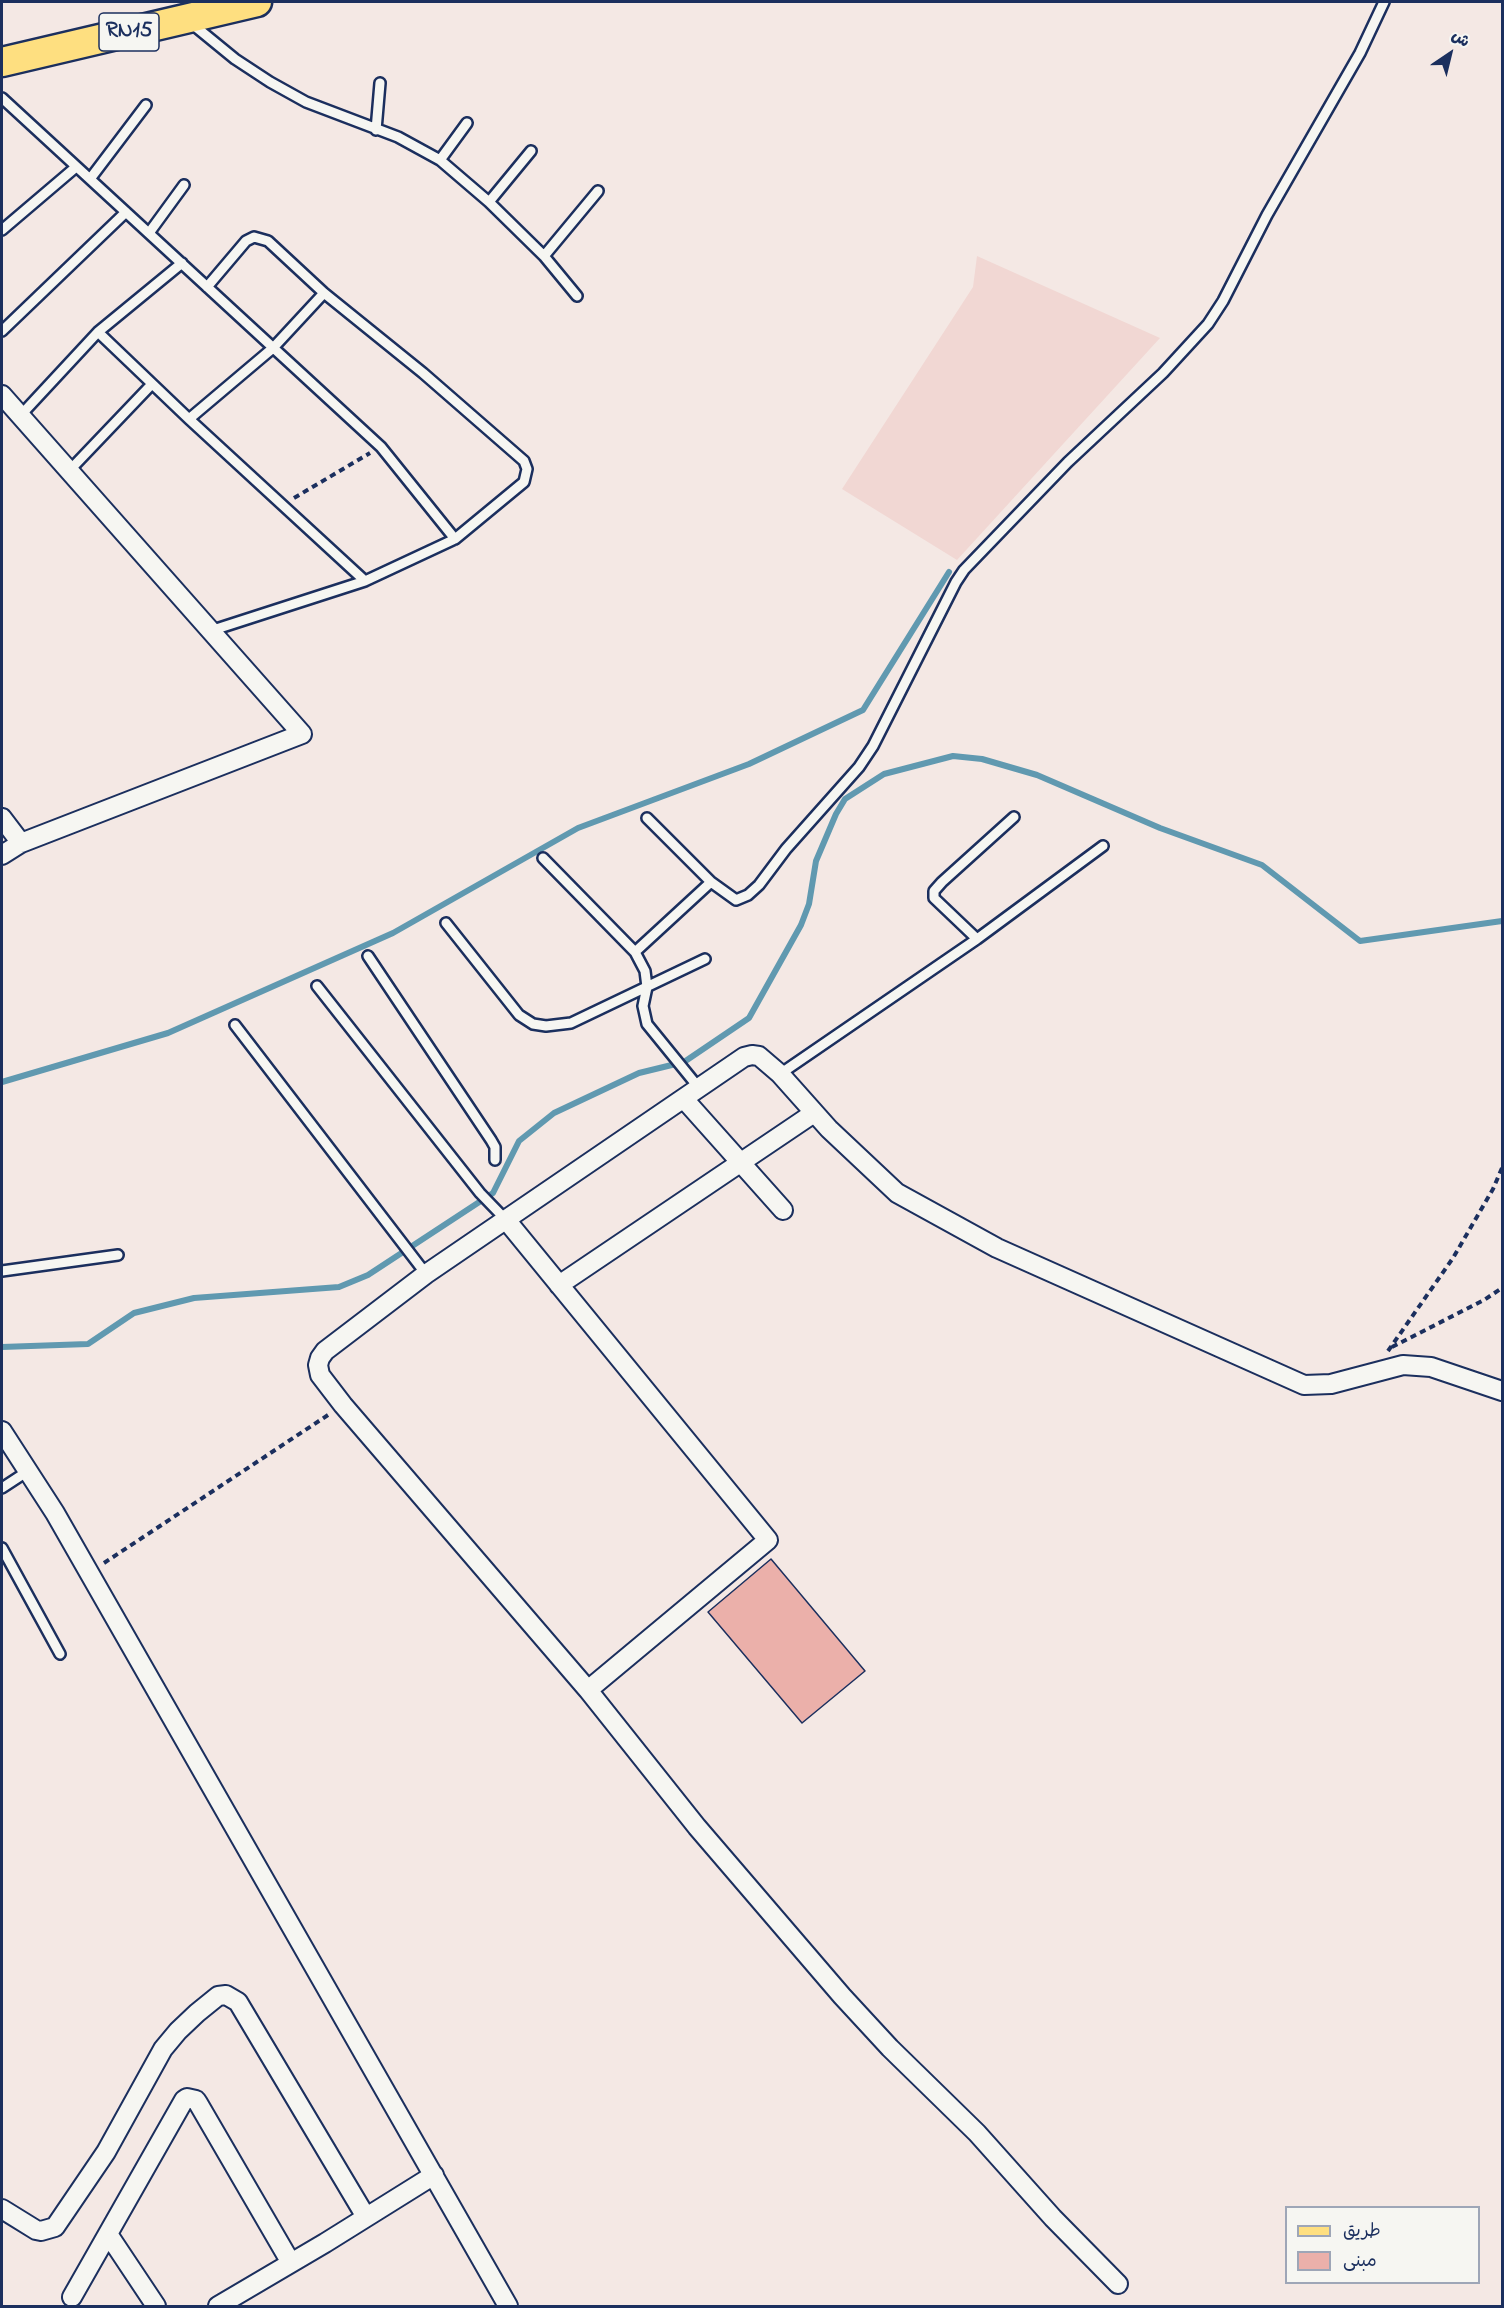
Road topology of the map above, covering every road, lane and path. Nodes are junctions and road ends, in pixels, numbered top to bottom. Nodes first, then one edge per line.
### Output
1 (256, 2) edge
2 (1384, 2) edge
3 (186, 19) junction
4 (2, 62) edge
5 (380, 83) dead end
6 (2, 98) edge
7 (146, 105) dead end
8 (467, 123) dead end
9 (376, 130) junction
10 (531, 151) dead end
11 (440, 160) junction
12 (76, 166) junction
13 (90, 179) junction
14 (184, 185) dead end
15 (598, 191) dead end
16 (489, 202) junction
17 (126, 212) junction
18 (2, 230) edge
19 (149, 233) junction
20 (544, 255) junction
21 (182, 263) junction
22 (207, 287) junction
23 (324, 293) junction
24 (577, 296) dead end
25 (2, 331) edge
26 (98, 332) junction
27 (273, 348) junction
28 (152, 384) junction
29 (2, 395) edge
30 (20, 416) junction
31 (189, 419) junction
32 (381, 447) junction
33 (69, 471) junction
34 (282, 505) junction
35 (456, 539) junction
36 (365, 581) junction
37 (210, 631) junction
38 (1014, 816) dead end
39 (2, 818) edge
40 (647, 818) dead end
41 (21, 843) junction
42 (1103, 846) dead end
43 (2, 855) edge
44 (543, 858) dead end
45 (711, 882) junction
46 (447, 923) dead end
47 (977, 939) junction
48 (635, 952) junction
49 (368, 956) dead end
50 (705, 959) dead end
51 (317, 986) dead end
52 (648, 987) junction
53 (235, 1025) dead end
54 (780, 1074) junction
55 (699, 1088) junction
56 (684, 1099) junction
57 (814, 1113) junction
58 (495, 1160) dead end
59 (741, 1162) junction
60 (1503, 1168) edge
61 (783, 1210) dead end
62 (507, 1221) junction
63 (118, 1255) dead end
64 (2, 1271) edge
65 (426, 1274) junction
66 (559, 1285) junction
67 (1503, 1288) edge
68 (1389, 1349) junction
69 (1374, 1371) junction
70 (1503, 1391) edge
71 (343, 1405) junction
72 (2, 1431) edge
73 (28, 1471) junction
74 (2, 1488) edge
75 (2, 1548) edge
76 (89, 1574) junction
77 (60, 1654) dead end
78 (588, 1690) junction
79 (434, 2175) junction
80 (2, 2209) edge
81 (366, 2217) junction
82 (108, 2234) junction
83 (291, 2263) junction
84 (1118, 2284) dead end
85 (72, 2297) dead end
86 (156, 2307) edge
87 (218, 2307) edge
88 (508, 2307) edge

1 - 3 main road, RN15
2 - 45 lane
3 - 4 main road, RN15
3 - 9 lane
5 - 9 lane
6 - 12 lane
7 - 13 lane
8 - 11 lane
9 - 11 lane
10 - 16 lane
11 - 16 lane
12 - 13 lane
12 - 18 lane
13 - 17 lane
14 - 19 lane
15 - 20 lane
16 - 20 lane
17 - 19 lane
17 - 25 lane
19 - 21 lane
20 - 24 lane
21 - 22 lane
21 - 26 lane
22 - 23 lane
22 - 27 lane
23 - 27 lane
23 - 35 lane
26 - 28 lane
26 - 30 lane
27 - 31 lane
27 - 32 lane
28 - 31 lane
28 - 33 lane
29 - 30 street
30 - 33 street
31 - 34 lane
32 - 34 path
32 - 35 lane
33 - 37 street
34 - 36 lane
35 - 36 lane
36 - 37 lane
37 - 41 street
38 - 47 lane
39 - 41 street
40 - 45 lane
41 - 43 street
42 - 47 lane
44 - 48 lane
45 - 48 lane
46 - 52 lane
47 - 54 lane
48 - 52 lane
49 - 58 lane
50 - 52 lane
51 - 62 lane
52 - 55 lane
53 - 65 lane
54 - 55 street
54 - 57 street
55 - 56 street
56 - 59 street
56 - 62 street
57 - 59 street
57 - 69 street
59 - 61 street
59 - 66 street
60 - 68 path
62 - 65 street
62 - 66 street
63 - 64 lane
65 - 71 street
66 - 78 street
67 - 68 path
68 - 69 path
69 - 70 street
71 - 76 path
71 - 78 street
72 - 73 street
73 - 74 lane
73 - 76 street
75 - 77 lane
76 - 79 street
78 - 84 street
79 - 81 street
79 - 88 street
80 - 81 street
81 - 83 street
82 - 83 street
82 - 85 street
82 - 86 street
83 - 87 street

